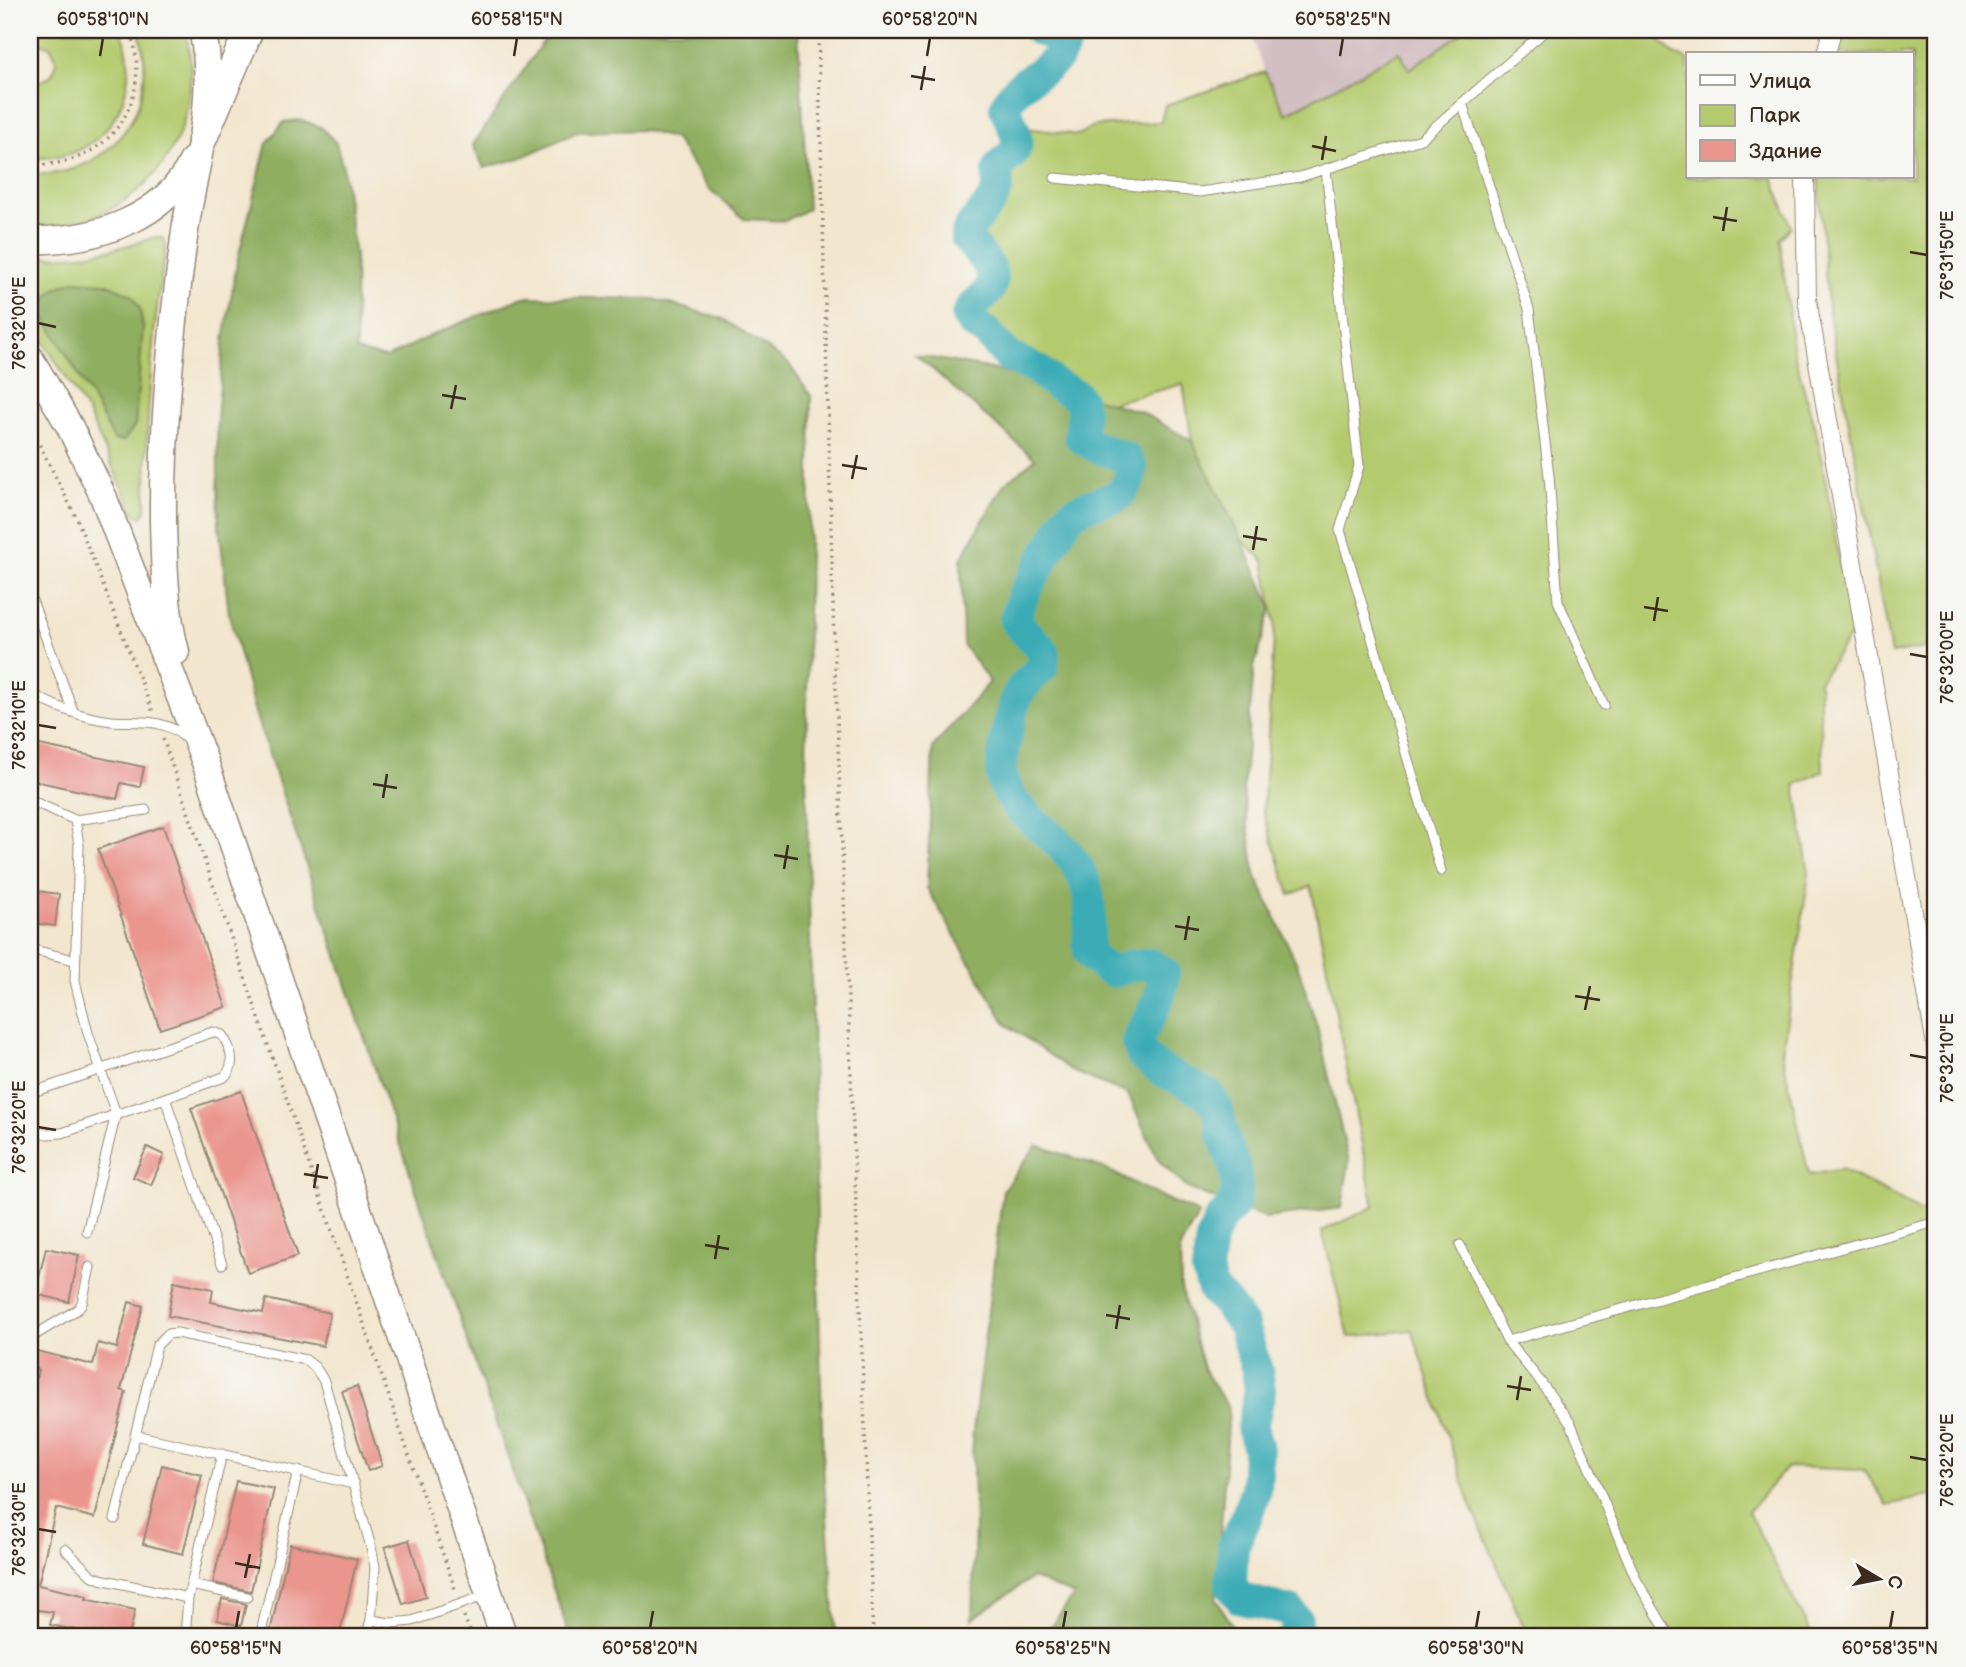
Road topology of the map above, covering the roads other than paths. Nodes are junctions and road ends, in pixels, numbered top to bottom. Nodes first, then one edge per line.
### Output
1 (202, 30) edge
2 (249, 30) edge
3 (1546, 30) edge
4 (1832, 30) edge
5 (1826, 52) edge
6 (1462, 103) junction
7 (202, 140) junction
8 (1326, 169) junction
9 (1055, 178) dead end
10 (1805, 178) edge
11 (30, 240) edge
12 (30, 358) edge
13 (30, 596) edge
14 (30, 692) edge
15 (1604, 705) dead end
16 (73, 711) junction
17 (205, 762) junction
18 (30, 800) edge
19 (146, 810) dead end
20 (75, 820) junction
21 (1441, 871) dead end
22 (30, 949) edge
23 (74, 960) junction
24 (1936, 1045) edge
25 (100, 1069) junction
26 (30, 1093) edge
27 (165, 1098) junction
28 (116, 1114) junction
29 (30, 1130) edge
30 (1936, 1222) edge
31 (87, 1232) dead end
32 (1460, 1245) dead end
33 (222, 1264) dead end
34 (90, 1267) dead end
35 (30, 1338) edge
36 (1507, 1341) junction
37 (135, 1435) junction
38 (222, 1454) junction
39 (298, 1471) junction
40 (354, 1484) junction
41 (115, 1520) dead end
42 (65, 1549) dead end
43 (191, 1585) junction
44 (489, 1594) junction
45 (247, 1597) dead end
46 (188, 1598) junction
47 (370, 1620) junction
48 (186, 1637) edge
49 (260, 1637) edge
50 (366, 1637) edge
51 (504, 1637) edge
52 (1670, 1637) edge

1 - 7 main road
2 - 7 highway
3 - 6 lane
4 - 5 street
6 - 8 lane
6 - 15 lane
7 - 11 main road
7 - 17 main road
8 - 9 lane
8 - 21 lane
10 - 24 street
12 - 17 main road
13 - 16 lane
14 - 16 lane
16 - 17 lane
17 - 44 main road
18 - 20 lane
19 - 20 lane
20 - 23 lane
22 - 23 lane
23 - 25 lane
25 - 26 lane
25 - 27 lane
25 - 28 lane
27 - 28 lane
27 - 33 lane
28 - 29 lane
28 - 31 lane
30 - 36 lane
32 - 36 lane
34 - 35 lane
36 - 52 lane
37 - 38 lane
37 - 40 lane
37 - 41 lane
38 - 39 lane
38 - 43 lane
39 - 40 lane
39 - 49 lane
40 - 47 lane
42 - 46 lane
43 - 45 lane
43 - 46 lane
44 - 47 lane
44 - 51 main road
46 - 48 lane
47 - 50 lane

